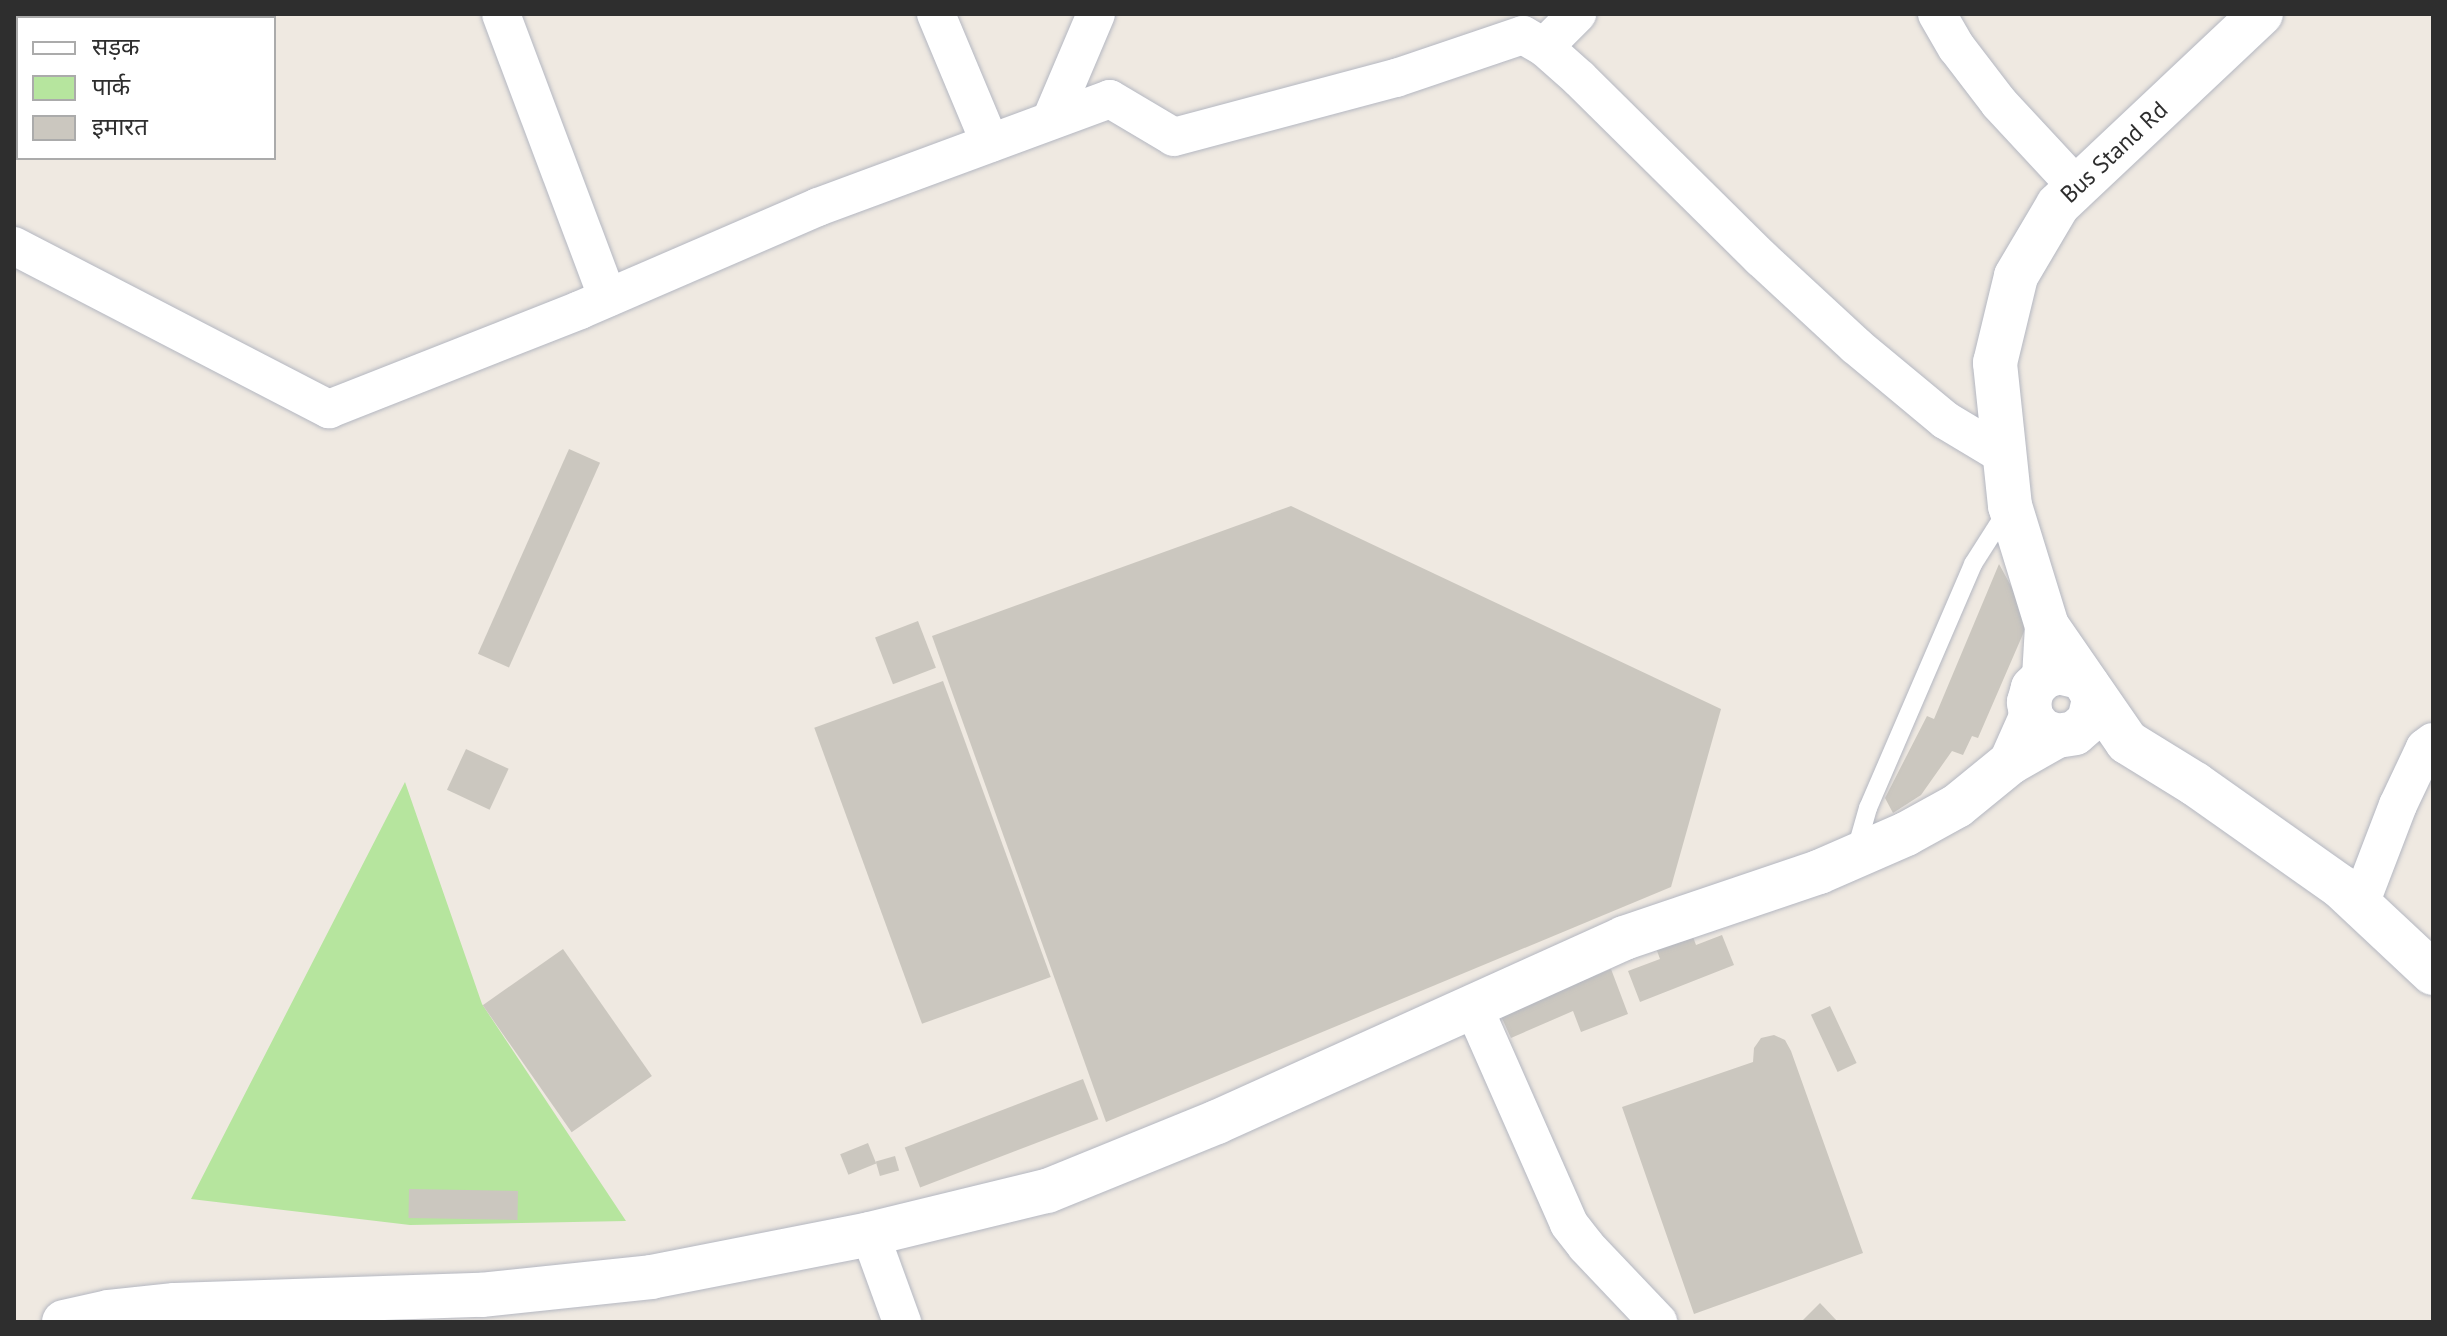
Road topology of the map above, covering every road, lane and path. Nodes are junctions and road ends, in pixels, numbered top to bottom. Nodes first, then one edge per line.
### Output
1 (501, 14) edge
2 (936, 14) edge
3 (1096, 14) edge
4 (1577, 14) edge
5 (1937, 14) edge
6 (2261, 14) edge
7 (1544, 47) junction
8 (1051, 120) junction
9 (990, 143) junction
10 (2077, 187) junction
11 (14, 246) edge
12 (608, 298) junction
13 (2005, 456) junction
14 (2010, 506) junction
15 (2047, 626) junction
16 (2088, 686) junction
17 (2052, 716) junction
18 (2127, 742) junction
19 (2433, 742) edge
20 (1854, 857) junction
21 (2360, 904) junction
22 (2433, 973) edge
23 (1473, 1006) junction
24 (870, 1234) junction
25 (290, 1312) edge
26 (72, 1321) edge
27 (902, 1322) edge
28 (1658, 1322) edge

1 - 12 street
2 - 9 street
3 - 8 street
4 - 7 street
5 - 10 street
6 - 10 street, Bus Stand Rd
7 - 8 street
7 - 13 street
8 - 9 street
9 - 12 street
10 - 13 street, Bus Stand Rd
11 - 12 street
13 - 14 street, Bus Stand Rd
14 - 15 street, Bus Stand Rd
14 - 20 lane
15 - 16 street
15 - 17 street
16 - 17 street
16 - 18 street
17 - 18 street
17 - 20 street
18 - 21 street
19 - 21 street
20 - 23 street
21 - 22 street
23 - 24 street
23 - 28 street
24 - 25 street
24 - 27 street
25 - 26 street

